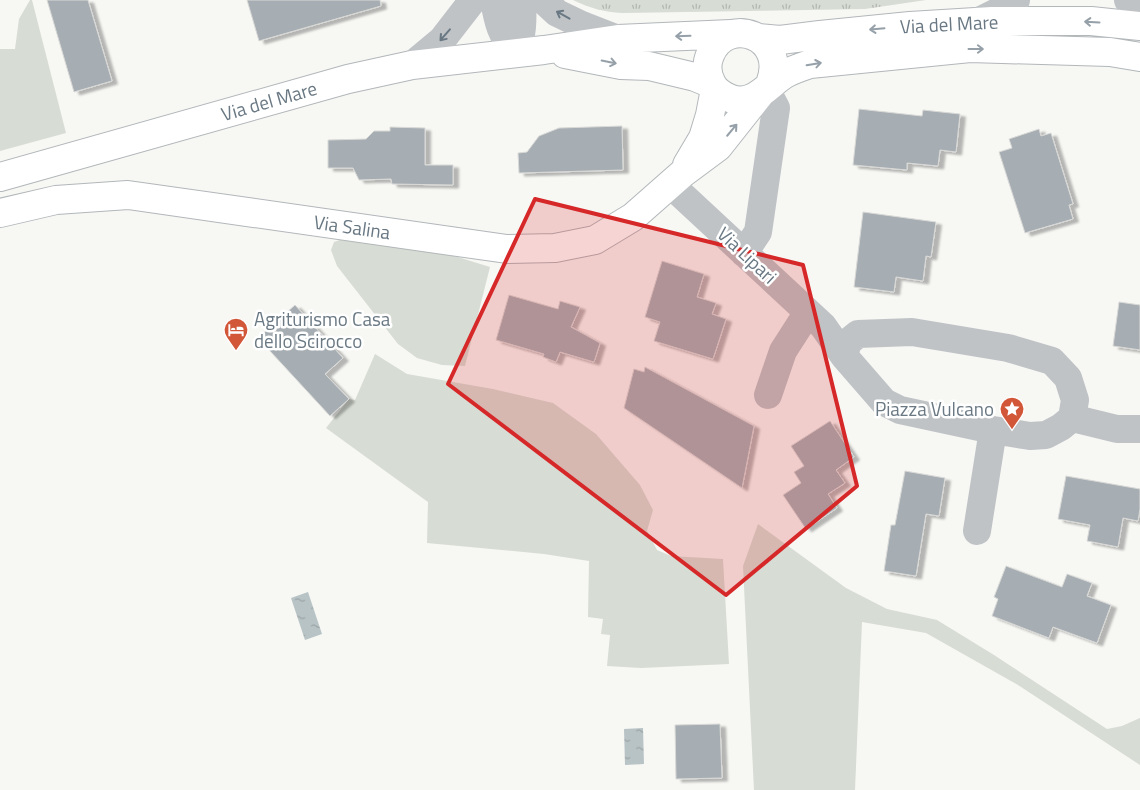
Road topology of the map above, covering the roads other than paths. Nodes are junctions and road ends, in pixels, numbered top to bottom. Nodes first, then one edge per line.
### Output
1 (473, 0) edge
2 (494, 0) edge
3 (522, 0) edge
4 (543, 0) edge
5 (1016, 0) edge
6 (1128, 0) edge
7 (1140, 10) edge
8 (977, 22) junction
9 (1140, 26) edge
10 (731, 34) junction
11 (759, 38) junction
12 (618, 39) junction
13 (544, 50) junction
14 (516, 53) junction
15 (1140, 57) edge
16 (412, 65) junction
17 (713, 86) junction
18 (766, 89) junction
19 (0, 177) edge
20 (677, 179) junction
21 (0, 213) edge
22 (744, 253) junction
23 (815, 319) junction
24 (851, 345) junction
25 (768, 395) dead end
26 (1076, 419) junction
27 (1140, 429) edge
28 (993, 430) junction
29 (977, 531) dead end

1 -> 16 street
2 - 14 street
3 - 14 street
12 -> 4 street
5 - 8 street
6 - 7 street
9 -> 8 main road, Via del Mare
8 -> 11 main road, Via del Mare
10 - 11 main road
10 -> 12 main road
10 - 17 main road
11 - 18 main road
12 - 13 main road
13 - 14 main road, Via del Mare
13 -> 17 main road
14 - 16 main road, Via del Mare
18 -> 15 main road, Via del Mare
16 - 19 main road, Via del Mare
17 - 18 main road
17 - 20 main road
20 -> 18 main road, Via Salina
18 - 22 street
20 - 21 main road, Via Salina
20 - 22 street, Via Lipari
22 - 23 street, Via Lipari
23 - 24 street
23 - 25 street
24 - 26 street
24 - 28 street
26 - 27 street
26 - 28 street
28 - 29 street

